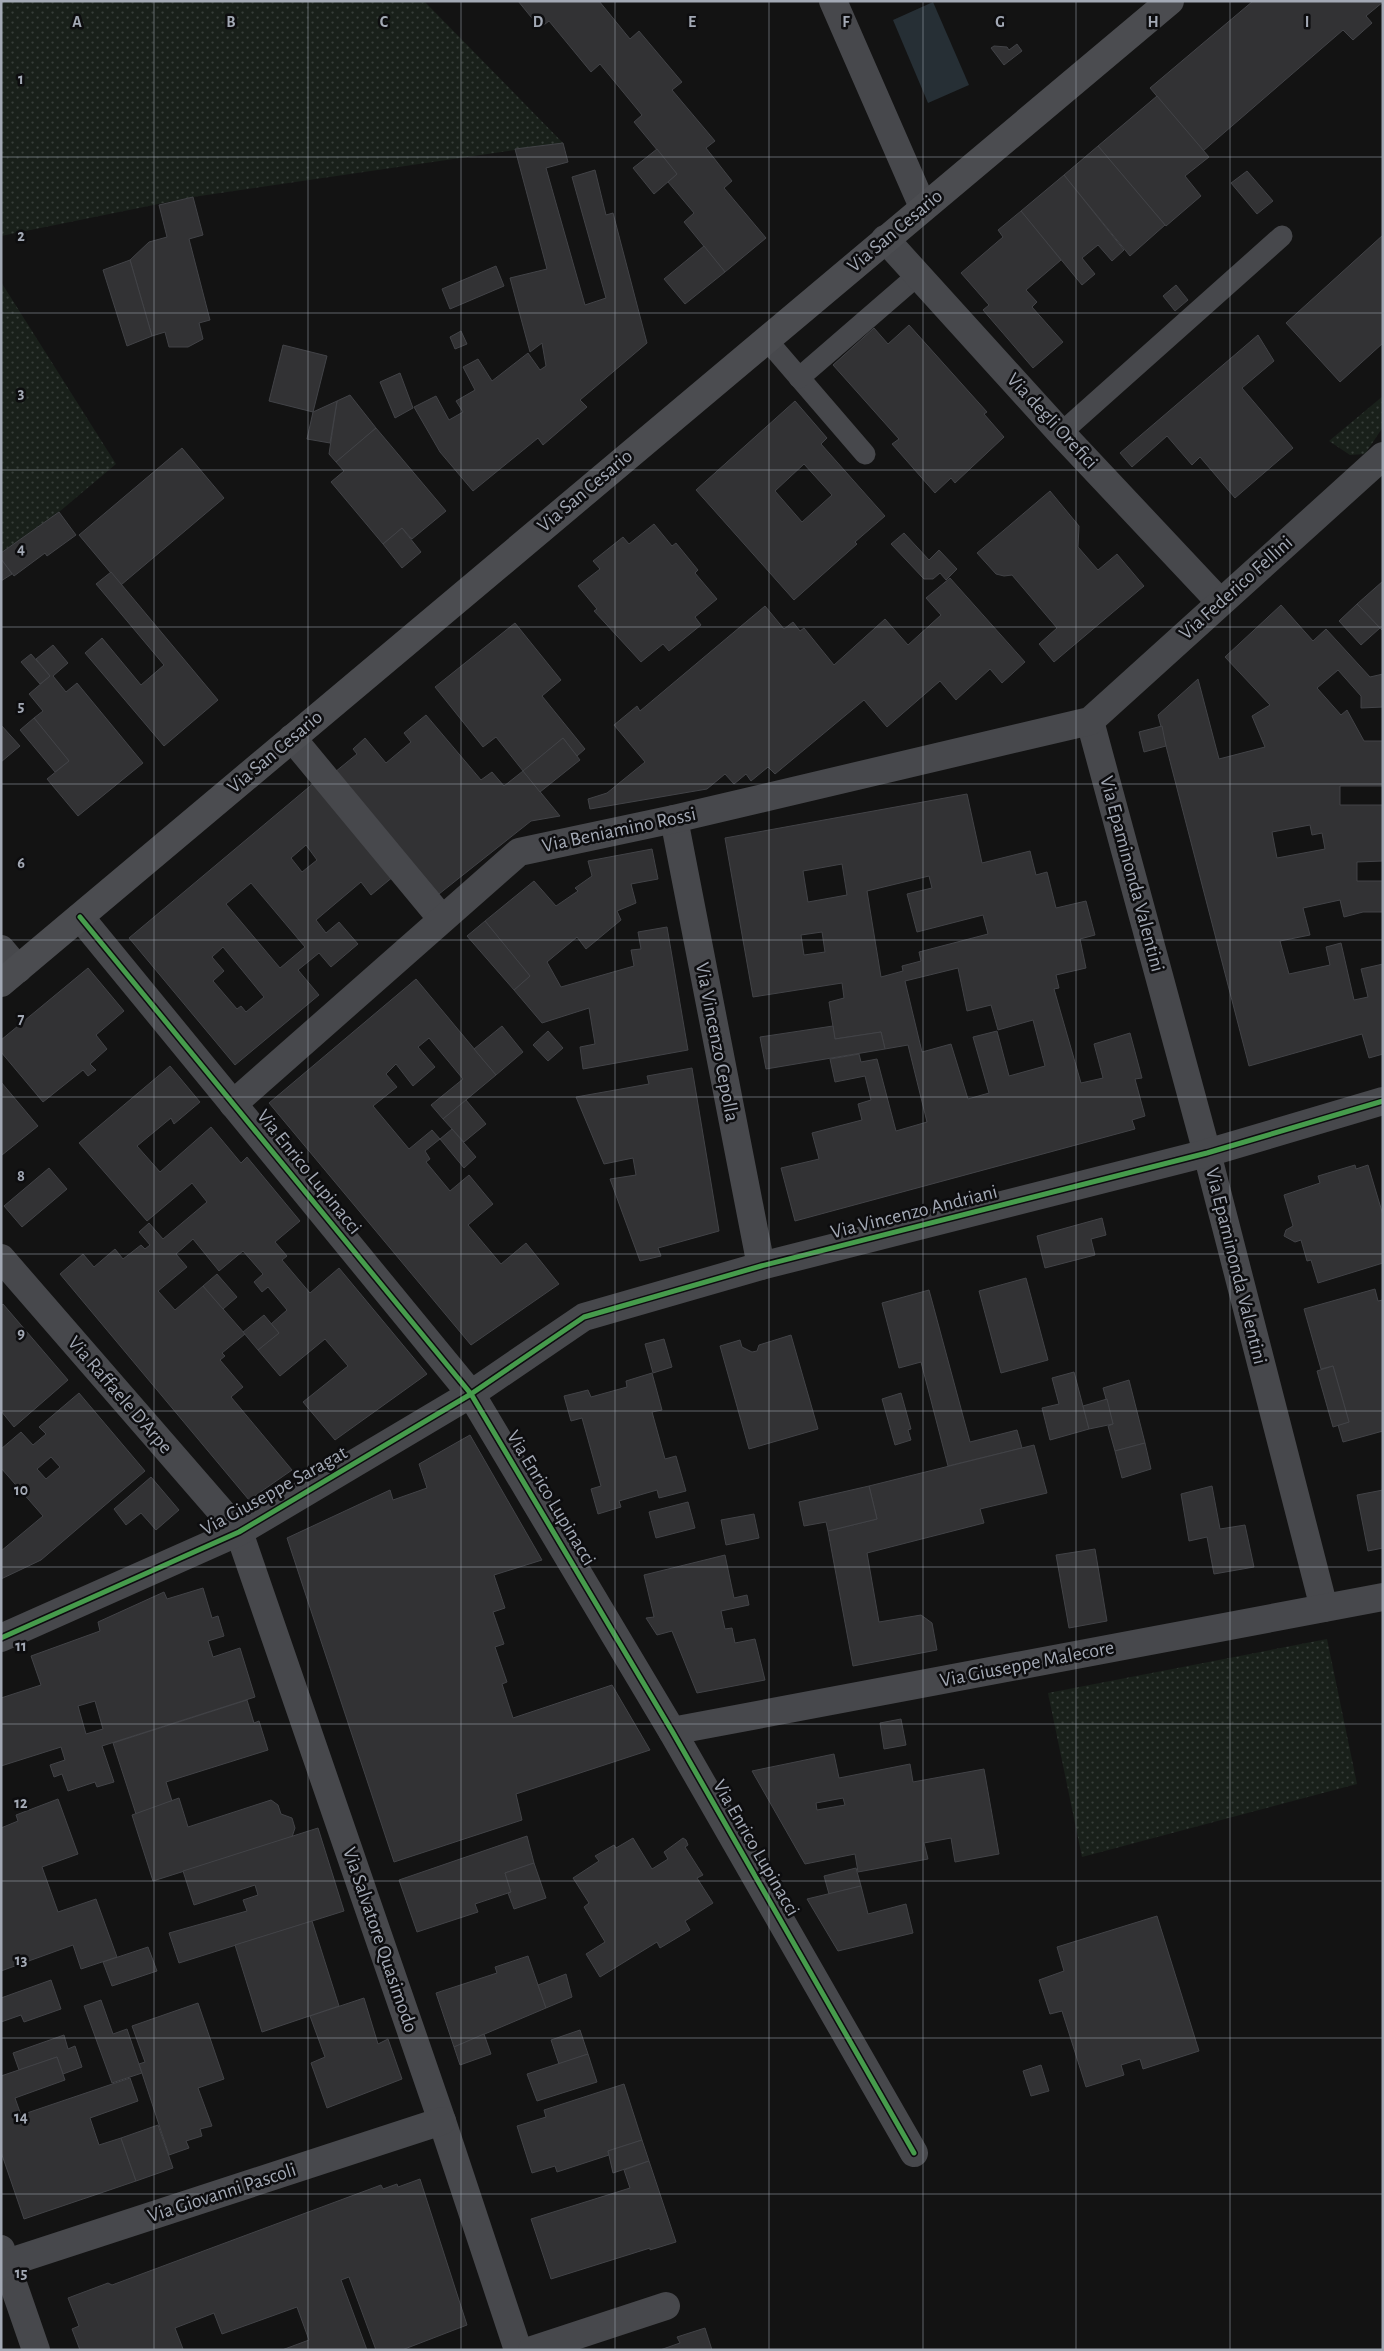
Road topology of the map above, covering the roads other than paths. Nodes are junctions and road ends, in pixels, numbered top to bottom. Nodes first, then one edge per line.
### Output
1 (834, 1) edge
2 (1170, 1) edge
3 (923, 207) junction
4 (1282, 236) dead end
5 (885, 239) junction
6 (918, 275) junction
7 (766, 339) junction
8 (799, 378) junction
9 (1062, 433) junction
10 (865, 454) dead end
11 (1383, 456) edge
12 (1220, 602) junction
13 (1090, 721) junction
14 (292, 738) junction
15 (674, 819) junction
16 (80, 917) junction
17 (442, 919) junction
18 (7, 967) edge
19 (1383, 1101) edge
20 (233, 1104) junction
21 (1207, 1153) junction
22 (1, 1258) edge
23 (761, 1266) junction
24 (472, 1394) junction
25 (239, 1532) junction
26 (1383, 1597) edge
27 (1324, 1608) junction
28 (1, 1638) edge
29 (672, 1731) junction
30 (442, 2121) junction
31 (914, 2153) dead end
32 (3, 2259) edge
33 (666, 2306) dead end
34 (36, 2350) edge
35 (518, 2350) edge
36 (532, 2350) edge

1 - 3 street
2 - 3 main road, Via San Cesario
3 - 5 main road, Via San Cesario
4 - 9 lane
5 - 6 street, Via degli Orefici
5 - 7 main road, Via San Cesario
6 - 8 lane
6 - 9 street, Via degli Orefici
7 - 8 lane
7 - 14 main road, Via San Cesario
8 - 10 lane
9 - 12 street, Via degli Orefici
11 - 12 street, Via Federico Fellini
12 - 13 street, Via Federico Fellini
13 - 15 street, Via Beniamino Rossi
13 - 21 street, Via Epaminonda Valentini
14 - 16 main road, Via San Cesario
14 - 17 street
15 - 17 street, Via Beniamino Rossi
15 - 23 street, Via Vincenzo Cepolla
16 - 18 main road, Via San Cesario
16 - 20 street, Via Enrico Lupinacci
17 - 20 street, Via Beniamino Rossi
19 - 21 street, Via Vincenzo Andriani
20 - 24 street, Via Enrico Lupinacci
21 - 23 street, Via Vincenzo Andriani
21 - 27 street, Via Epaminonda Valentini
22 - 25 street, Via Raffaele D'Arpe
23 - 24 street, Via Vincenzo Andriani
24 - 25 street, Via Giuseppe Saragat
24 - 29 street, Via Enrico Lupinacci
25 - 28 street, Via Giuseppe Saragat
25 - 30 street, Via Salvatore Quasimodo
26 - 27 street, Via Giuseppe Malecore
27 - 29 street, Via Giuseppe Malecore
29 - 31 street, Via Enrico Lupinacci
30 - 32 street, Via Giovanni Pascoli
30 - 35 street, Via Salvatore Quasimodo
32 - 34 street
33 - 36 street

